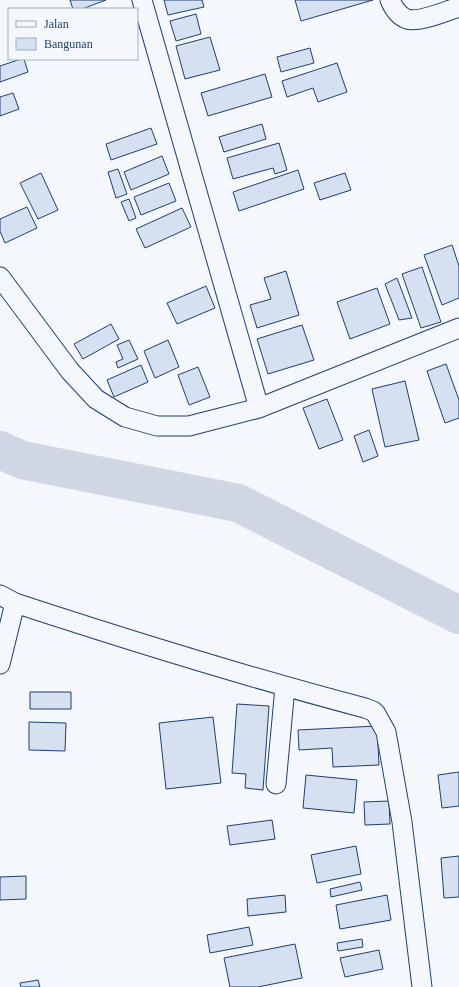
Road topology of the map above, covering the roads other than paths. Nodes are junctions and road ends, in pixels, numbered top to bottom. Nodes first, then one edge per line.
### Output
1 (142, 0) edge
2 (390, 0) edge
3 (459, 7) edge
4 (0, 277) edge
5 (459, 328) edge
6 (259, 408) junction
7 (8, 599) edge
8 (0, 664) edge
9 (285, 687) junction
10 (276, 784) dead end
11 (422, 987) edge

1 - 6 street
2 - 3 street
4 - 6 street
5 - 6 street
7 - 8 street
7 - 9 street
9 - 10 street
9 - 11 street

